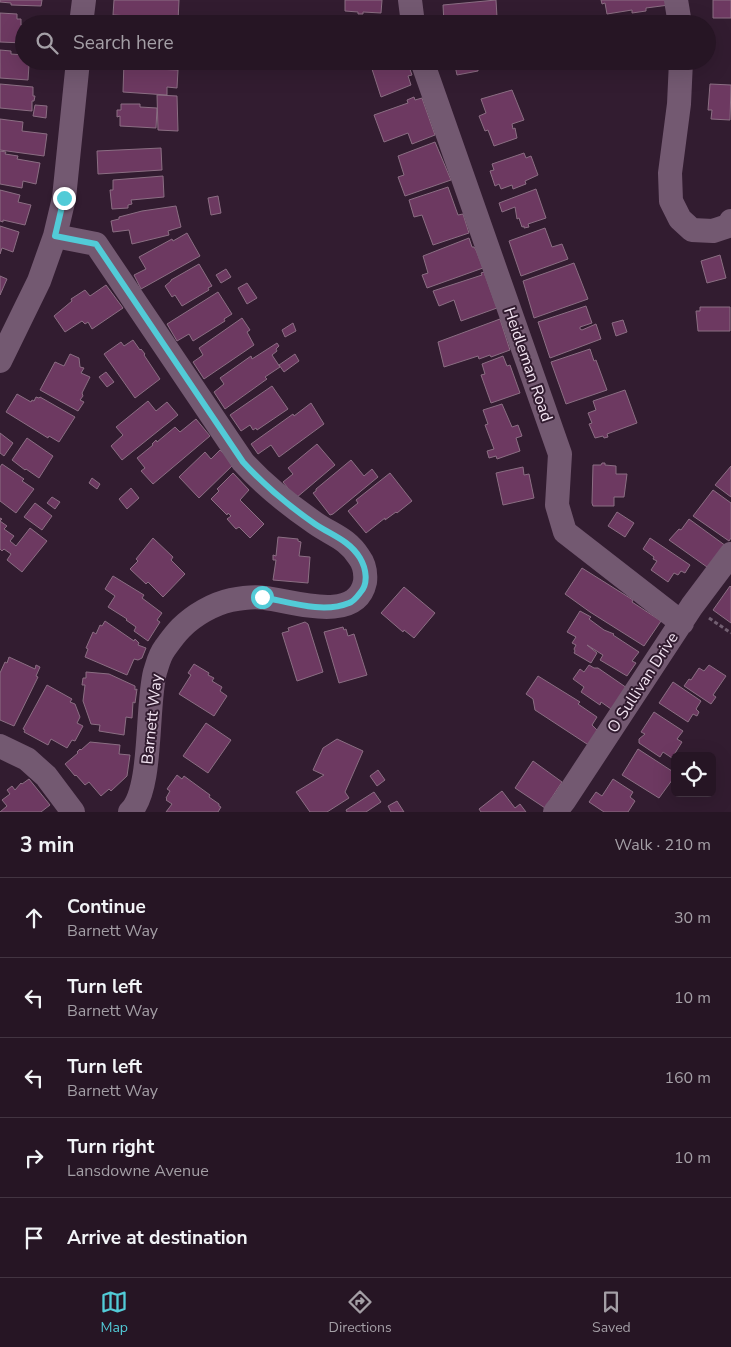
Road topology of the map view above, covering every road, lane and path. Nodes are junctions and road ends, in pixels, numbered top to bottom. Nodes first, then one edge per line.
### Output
1 (84, 0) edge
2 (410, 0) edge
3 (676, 0) edge
4 (83, 15) edge
5 (412, 15) edge
6 (678, 15) edge
7 (77, 70) edge
8 (425, 70) edge
9 (681, 70) edge
10 (731, 221) edge
11 (55, 236) junction
12 (0, 361) edge
13 (731, 554) edge
14 (682, 622) junction
15 (0, 746) edge
16 (73, 812) edge
17 (130, 812) edge
18 (555, 812) edge

1 - 4 street
2 - 5 street
3 - 6 street
7 - 11 street
8 - 14 street, Heidleman Road
9 - 10 street
11 - 12 street
11 - 17 street, Barnett Way
13 - 14 street, O Sullivan Drive
14 - 18 street, O Sullivan Drive
15 - 16 street

